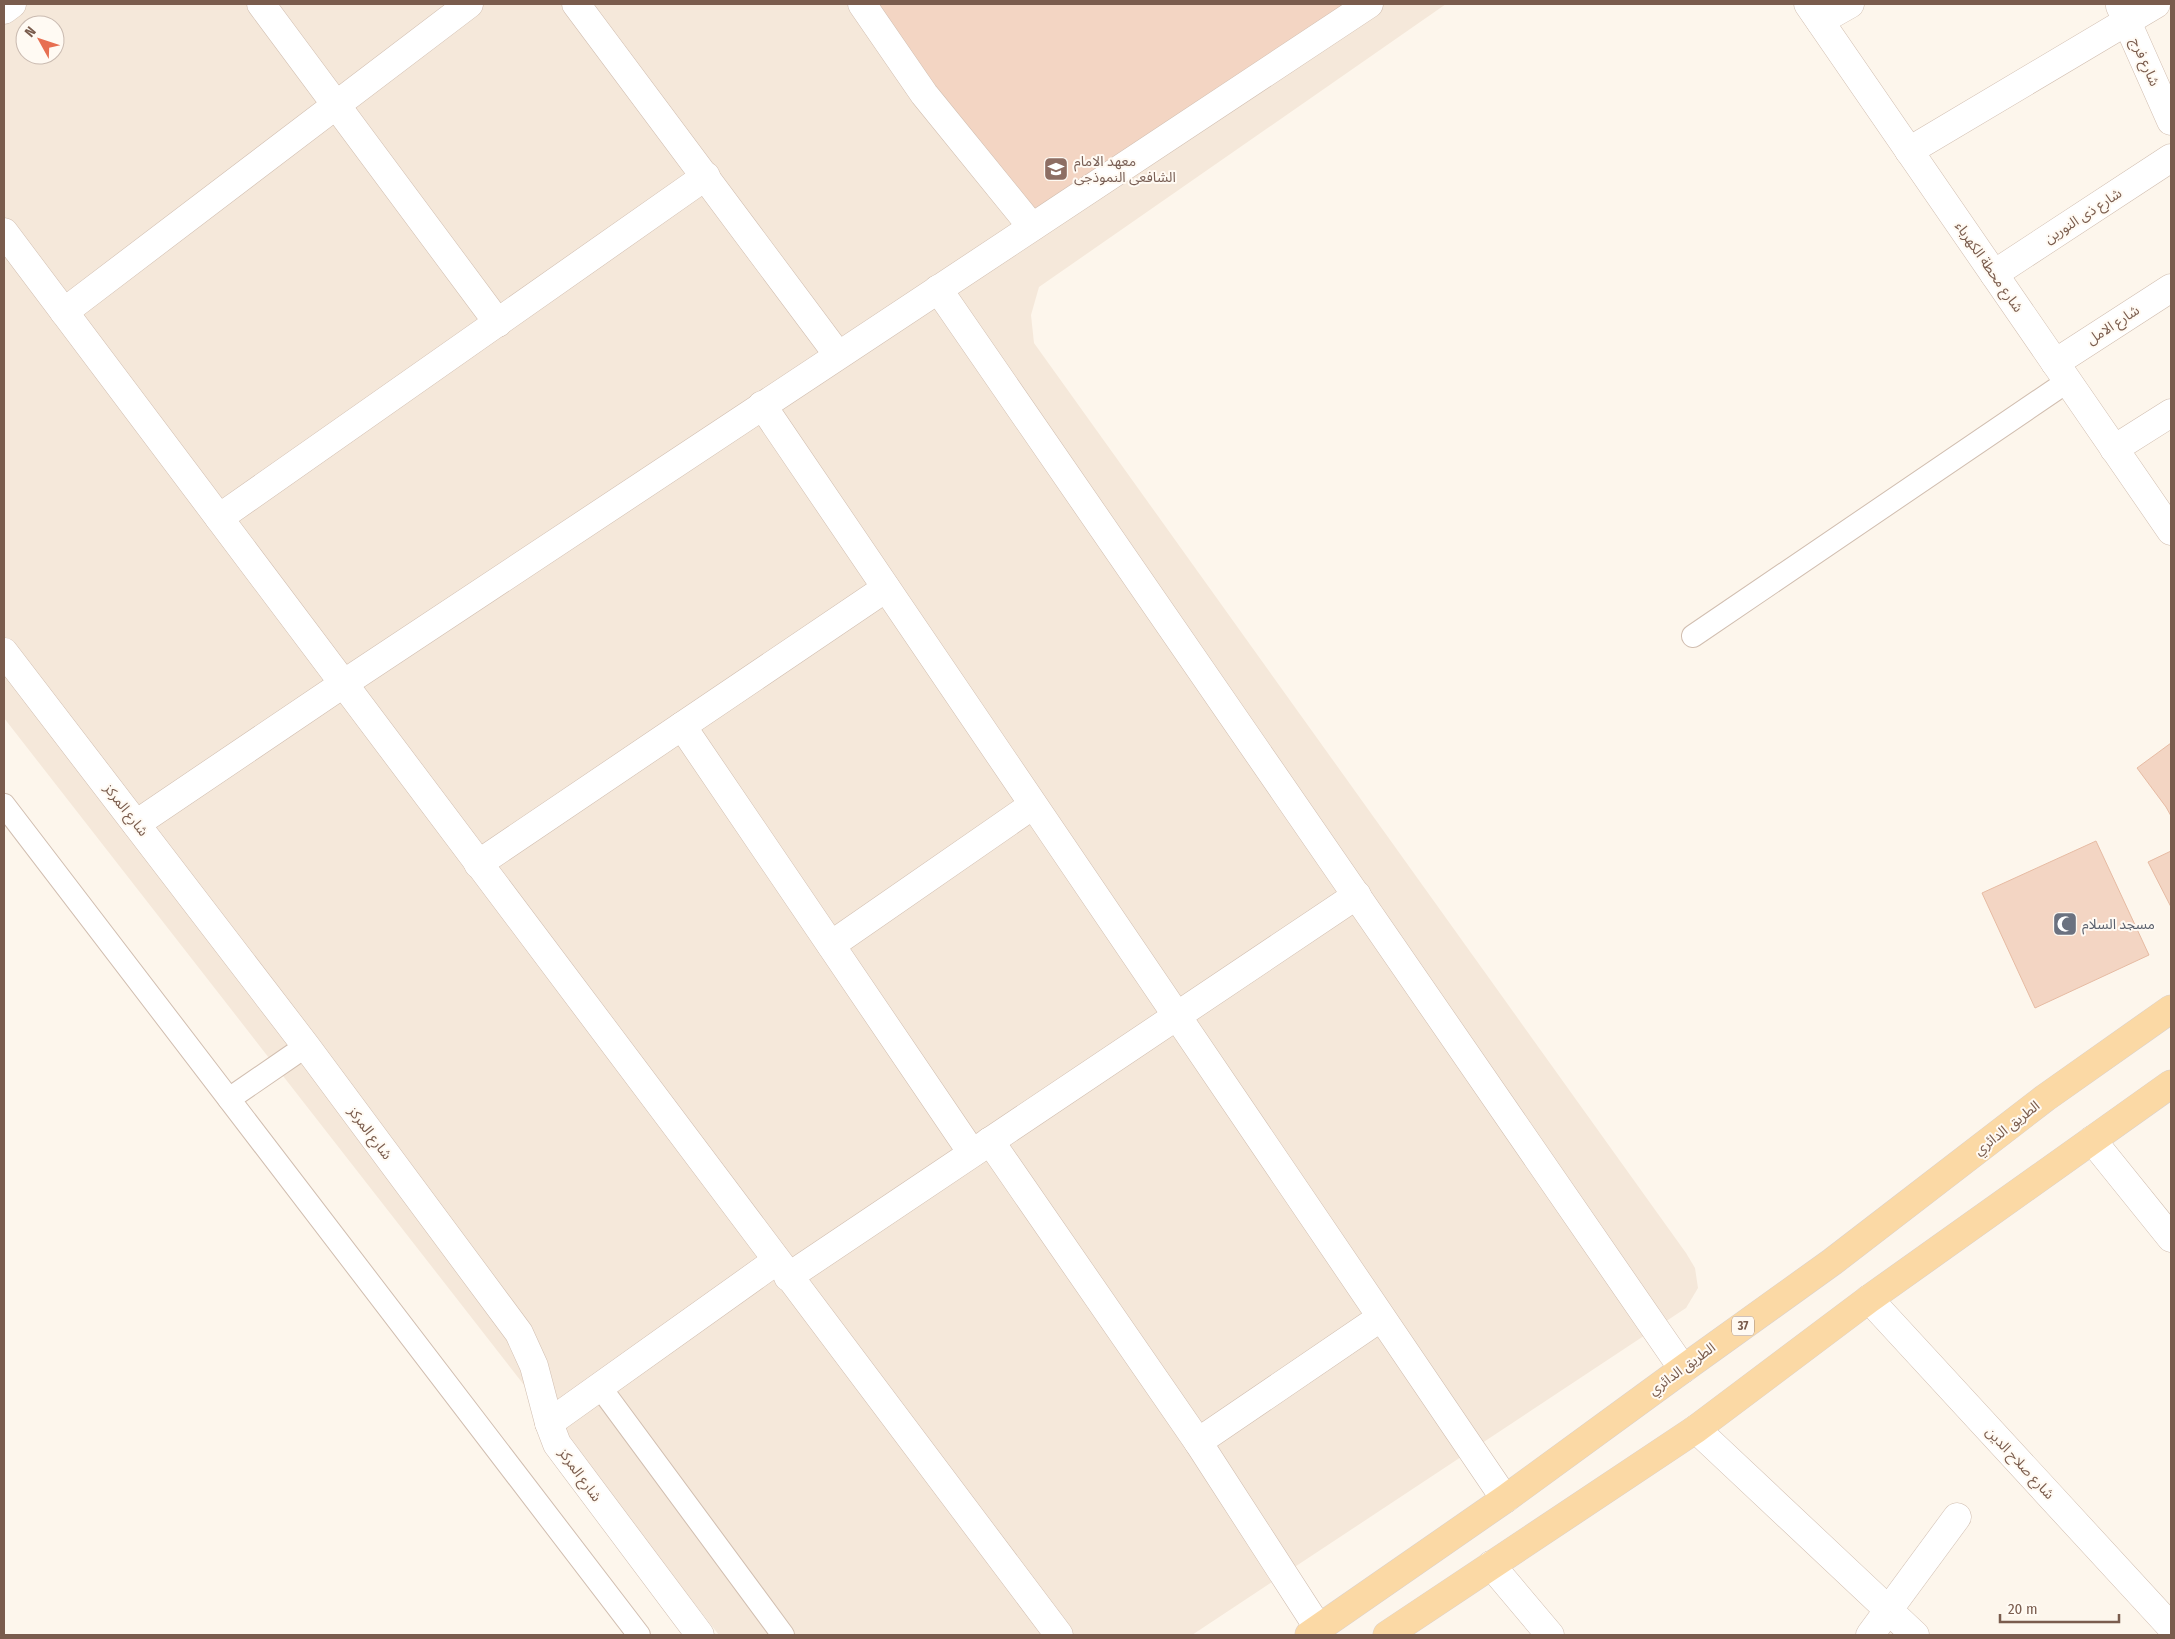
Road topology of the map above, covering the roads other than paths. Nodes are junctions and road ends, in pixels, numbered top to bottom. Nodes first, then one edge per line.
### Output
1 (12, 4) edge
2 (260, 4) edge
3 (469, 4) edge
4 (576, 4) edge
5 (862, 4) edge
6 (1369, 4) edge
7 (1850, 4) edge
8 (2156, 4) edge
9 (4, 10) edge
10 (1814, 12) edge
11 (2123, 12) edge
12 (335, 106) junction
13 (2171, 121) edge
14 (1909, 151) junction
15 (2171, 158) edge
16 (706, 176) junction
17 (1032, 227) junction
18 (4, 232) edge
19 (1994, 274) junction
20 (2171, 288) edge
21 (938, 289) junction
22 (64, 312) junction
23 (498, 323) junction
24 (838, 355) junction
25 (2062, 372) junction
26 (762, 405) junction
27 (2171, 412) edge
28 (2114, 449) junction
29 (219, 518) junction
30 (2171, 531) edge
31 (886, 588) junction
32 (1693, 636) dead end
33 (4, 652) edge
34 (343, 684) junction
35 (682, 726) junction
36 (4, 805) edge
37 (1034, 805) junction
38 (136, 824) junction
39 (478, 864) junction
40 (1357, 895) junction
41 (831, 945) junction
42 (2171, 1009) edge
43 (1176, 1016) junction
44 (306, 1046) junction
45 (2171, 1084) edge
46 (229, 1099) junction
47 (2092, 1140) junction
48 (981, 1147) junction
49 (2171, 1238) edge
50 (782, 1269) junction
51 (1870, 1299) junction
52 (1380, 1318) junction
53 (1683, 1369) junction
54 (600, 1387) junction
55 (549, 1423) junction
56 (1696, 1429) junction
57 (1198, 1442) junction
58 (1505, 1499) junction
59 (1957, 1517) dead end
60 (1490, 1565) junction
61 (1888, 1611) junction
62 (2169, 1618) edge
63 (1314, 1632) edge
64 (639, 1635) edge
65 (700, 1635) edge
66 (783, 1635) edge
67 (1059, 1635) edge
68 (1387, 1635) edge
69 (1550, 1635) edge
70 (1870, 1635) edge
71 (1914, 1635) edge

1 - 9 street
2 - 12 street
3 - 12 street
4 - 16 street
5 - 17 street
6 - 17 street
7 - 10 street
8 - 11 street
10 - 14 street, شارع محطة الكهرباء
11 - 13 street, شارع فرج
11 - 14 street
12 - 22 street
12 - 23 street
14 - 19 street, شارع محطة الكهرباء
15 - 19 street, شارع ذى النورين
16 - 23 street
16 - 24 street
17 - 21 street
18 - 22 street
19 - 25 street, شارع محطة الكهرباء
20 - 25 street, شارع الامل
21 - 24 street
21 - 40 street
22 - 29 street
23 - 29 street
24 - 26 street
25 - 28 street, شارع محطة الكهرباء
25 - 32 lane
26 - 31 street
26 - 34 street
27 - 28 street
28 - 30 street, شارع محطة الكهرباء
29 - 34 street
31 - 35 street
31 - 37 street
33 - 38 street, شارع المركز
34 - 38 street
34 - 39 street
35 - 39 street
35 - 41 street
36 - 46 lane
37 - 41 street
37 - 43 street
38 - 44 street, شارع المركز
39 - 50 street
40 - 43 street
40 - 53 street
41 - 48 street
42 - 53 main road, الطريق الدائري / 37
43 - 48 street
43 - 52 street
44 - 46 lane
44 - 55 street, شارع المركز
45 - 47 main road
46 - 64 lane
47 - 49 street
47 - 51 main road
48 - 50 street
48 - 57 street
50 - 54 street
50 - 67 street
51 - 56 main road
51 - 62 street, شارع صلاح الدين
52 - 57 street
52 - 58 street
53 - 58 main road, الطريق الدائري / 37
54 - 55 street
54 - 66 lane
55 - 65 street, شارع المركز
56 - 60 main road
56 - 61 street
57 - 63 street
58 - 63 main road, الطريق الدائري / 37
59 - 61 street
60 - 68 main road
60 - 69 street
61 - 70 street
61 - 71 street

